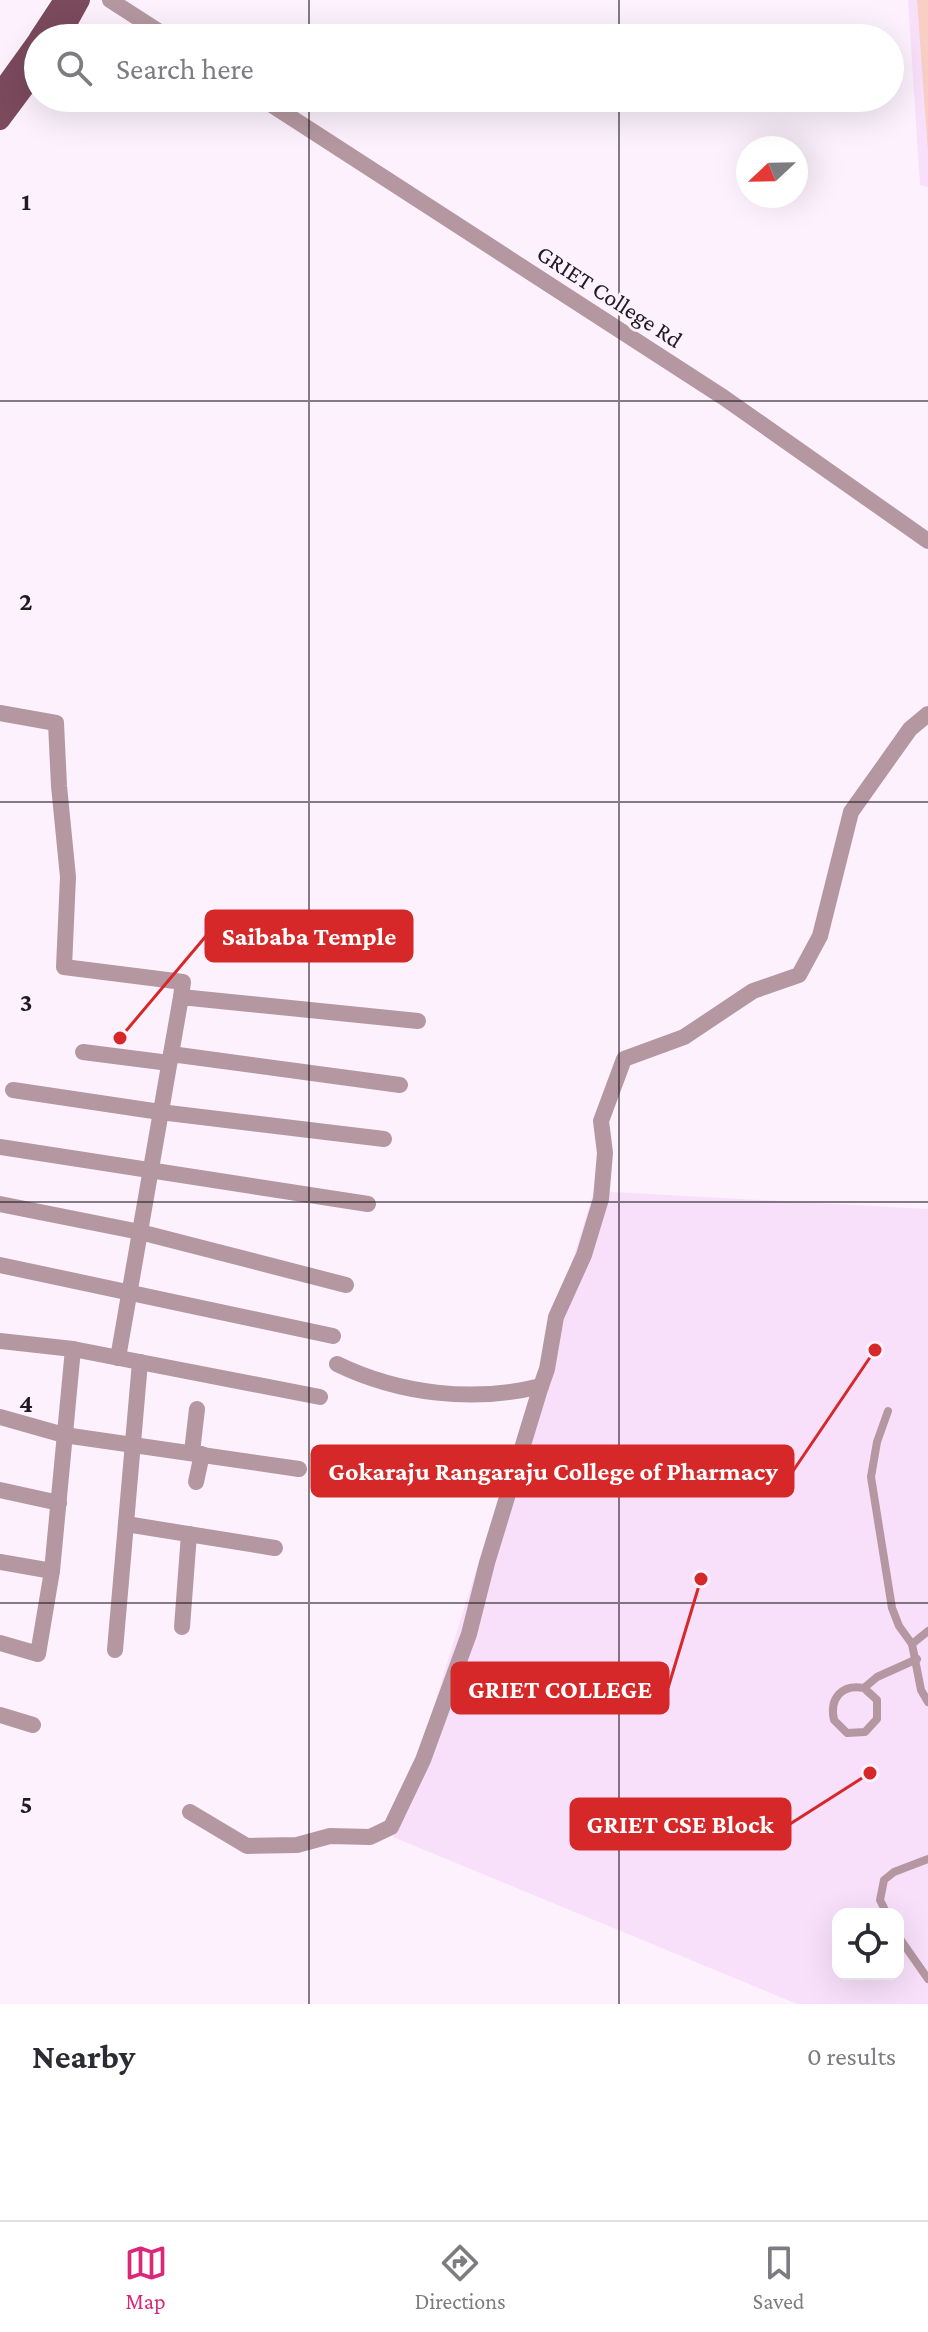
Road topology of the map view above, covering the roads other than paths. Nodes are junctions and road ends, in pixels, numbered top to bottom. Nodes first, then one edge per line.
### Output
1 (64, 0) edge
2 (80, 0) edge
3 (110, 0) edge
4 (49, 24) edge
5 (67, 24) edge
6 (147, 24) edge
7 (24, 60) edge
8 (24, 88) edge
9 (0, 93) edge
10 (283, 112) edge
11 (0, 120) edge
12 (928, 541) edge
13 (0, 713) edge
14 (928, 714) edge
15 (181, 997) junction
16 (418, 1021) dead end
17 (83, 1052) dead end
18 (170, 1058) junction
19 (400, 1085) dead end
20 (13, 1090) dead end
21 (160, 1112) junction
22 (384, 1139) dead end
23 (0, 1147) edge
24 (150, 1170) junction
25 (0, 1204) edge
26 (368, 1204) dead end
27 (140, 1232) junction
28 (0, 1265) edge
29 (346, 1285) dead end
30 (129, 1293) junction
31 (333, 1336) dead end
32 (0, 1341) edge
33 (73, 1349) junction
34 (118, 1358) junction
35 (140, 1362) junction
36 (337, 1364) dead end
37 (541, 1386) junction
38 (320, 1397) dead end
39 (197, 1409) dead end
40 (888, 1411) dead end
41 (0, 1417) edge
42 (64, 1435) junction
43 (133, 1443) junction
44 (197, 1453) junction
45 (299, 1469) dead end
46 (196, 1482) dead end
47 (0, 1490) edge
48 (59, 1503) junction
49 (126, 1524) junction
50 (189, 1534) junction
51 (275, 1548) dead end
52 (0, 1562) edge
53 (52, 1571) junction
54 (182, 1627) dead end
55 (928, 1631) edge
56 (0, 1643) edge
57 (912, 1644) junction
58 (115, 1650) dead end
59 (917, 1659) junction
60 (864, 1688) junction
61 (928, 1702) edge
62 (0, 1715) edge
63 (33, 1725) dead end
64 (190, 1812) dead end
65 (928, 1859) edge
66 (884, 1908) edge
67 (904, 1945) edge
68 (928, 1979) edge

1 - 4 main road
2 - 5 main road
3 - 6 street
7 - 9 main road
8 - 11 main road
10 - 12 street, GRIET College Rd
13 - 15 street
14 - 37 street
15 - 16 street
15 - 18 street
17 - 18 street
18 - 19 street
18 - 21 street
20 - 21 street
21 - 22 street
21 - 24 street
23 - 24 street
24 - 26 street
24 - 27 street
25 - 27 street
27 - 29 street
27 - 30 street
28 - 30 street
30 - 31 street
30 - 34 street
32 - 33 street
33 - 34 street
33 - 42 street
34 - 35 street
35 - 38 street
35 - 43 street
36 - 37 street
37 - 64 street
39 - 44 street
40 - 57 lane
41 - 42 street
42 - 43 street
42 - 48 street
43 - 44 street
43 - 49 street
44 - 45 street
44 - 46 street
47 - 48 street
48 - 53 street
49 - 50 street
49 - 58 street
50 - 51 street
50 - 54 street
52 - 53 street
53 - 56 street
55 - 57 lane
57 - 59 lane
59 - 60 lane
59 - 61 lane
60 - 60 lane
62 - 63 street
65 - 66 lane
67 - 68 lane

